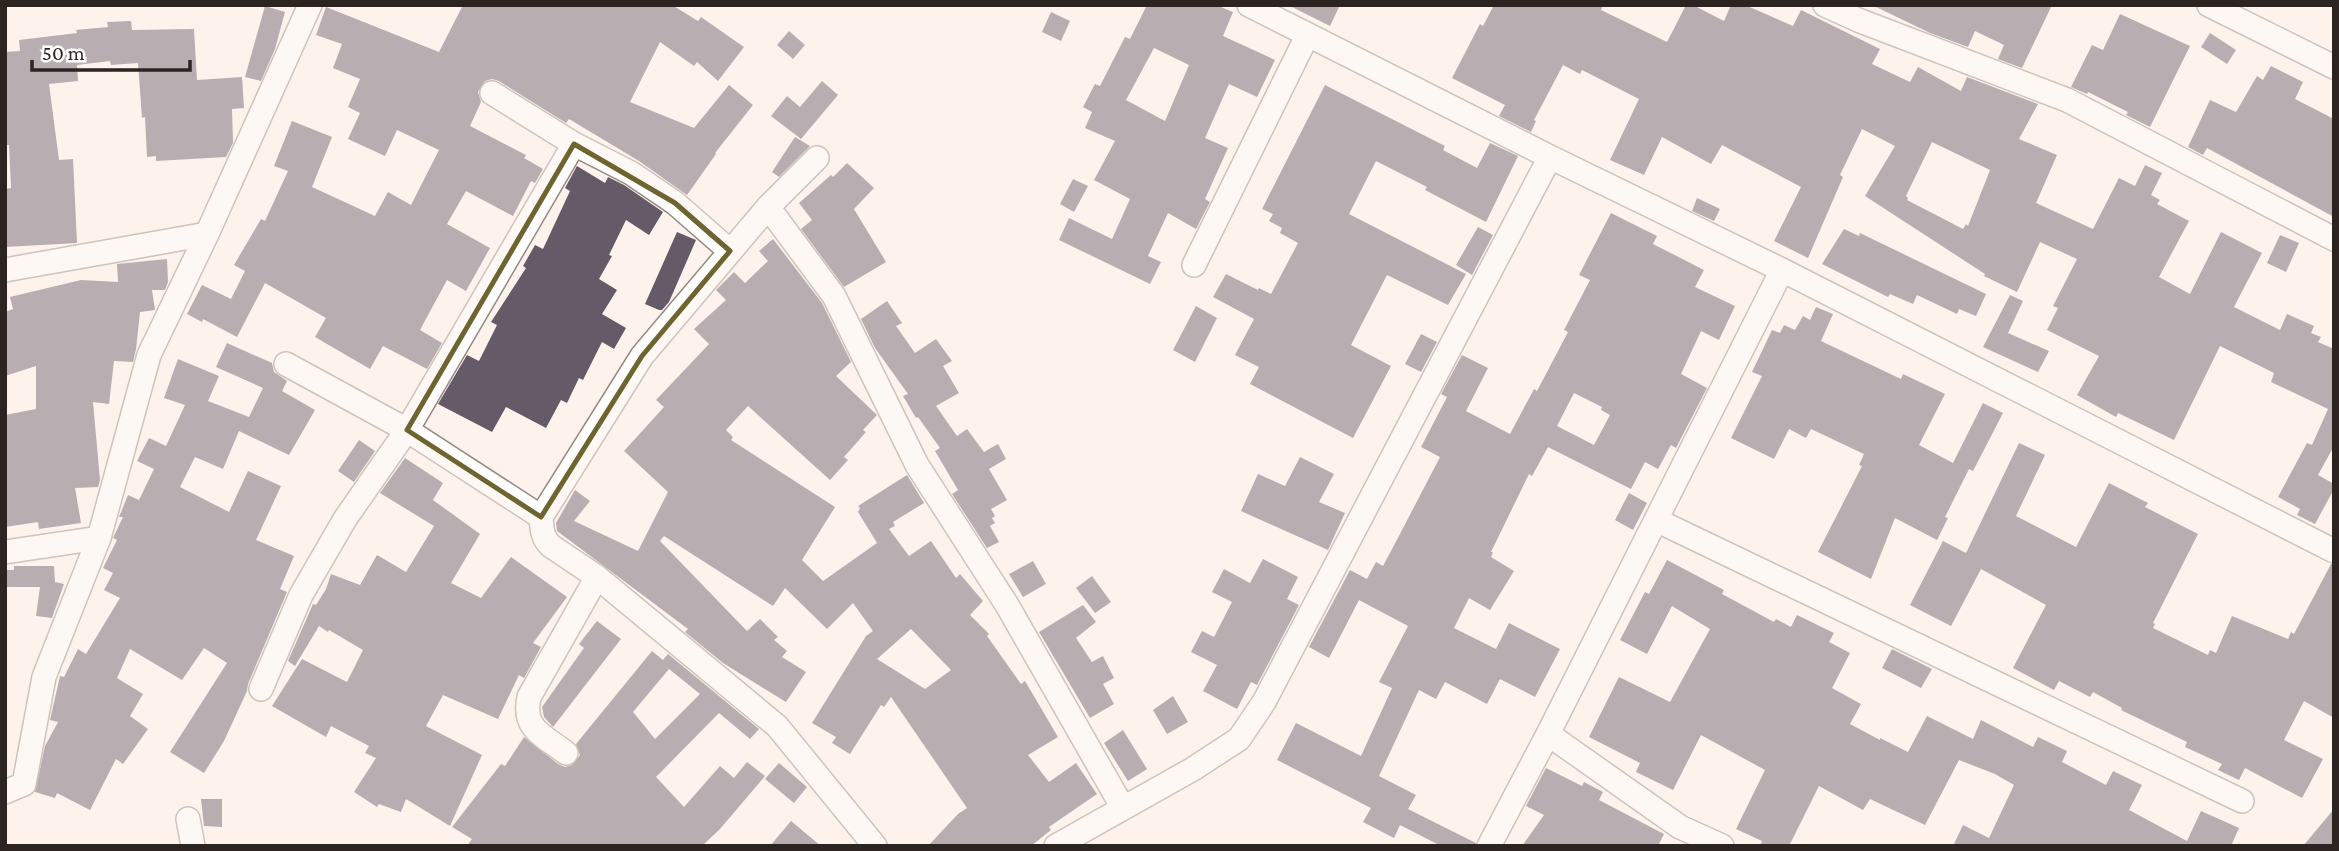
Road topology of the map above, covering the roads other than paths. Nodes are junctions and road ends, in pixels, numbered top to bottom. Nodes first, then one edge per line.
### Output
1 (310, 5) edge
2 (1249, 5) edge
3 (1825, 5) edge
4 (2210, 5) edge
5 (1861, 13) edge
6 (1307, 36) junction
7 (2334, 67) edge
8 (492, 93) dead end
9 (574, 144) junction
10 (1550, 157) junction
11 (817, 158) dead end
12 (768, 207) junction
13 (207, 234) junction
14 (2334, 239) edge
15 (730, 251) junction
16 (1194, 265) dead end
17 (5, 270) edge
18 (1782, 270) junction
19 (286, 365) dead end
20 (407, 430) junction
21 (541, 517) junction
22 (1656, 520) junction
23 (99, 538) junction
24 (2334, 551) edge
25 (5, 552) edge
26 (597, 577) junction
27 (261, 689) dead end
28 (1548, 734) junction
29 (566, 753) dead end
30 (5, 792) edge
31 (2242, 801) dead end
32 (1123, 808) junction
33 (188, 819) dead end
34 (193, 846) edge
35 (875, 846) edge
36 (1056, 846) edge
37 (1489, 846) edge
38 (1722, 846) edge

1 - 13 street
2 - 6 street
3 - 5 street
4 - 7 street
5 - 14 street
6 - 10 street
6 - 16 street
8 - 9 street
9 - 15 street
9 - 20 street
10 - 18 street
10 - 32 street
11 - 12 street
12 - 15 street
12 - 32 street
13 - 17 street
13 - 23 street
15 - 21 street
18 - 22 street
18 - 24 street
19 - 20 street
20 - 21 street
20 - 27 street
21 - 26 street
22 - 28 street
22 - 31 street
23 - 25 street
23 - 30 street
26 - 29 street
26 - 35 street
28 - 37 street
28 - 38 street
32 - 36 street
33 - 34 street

